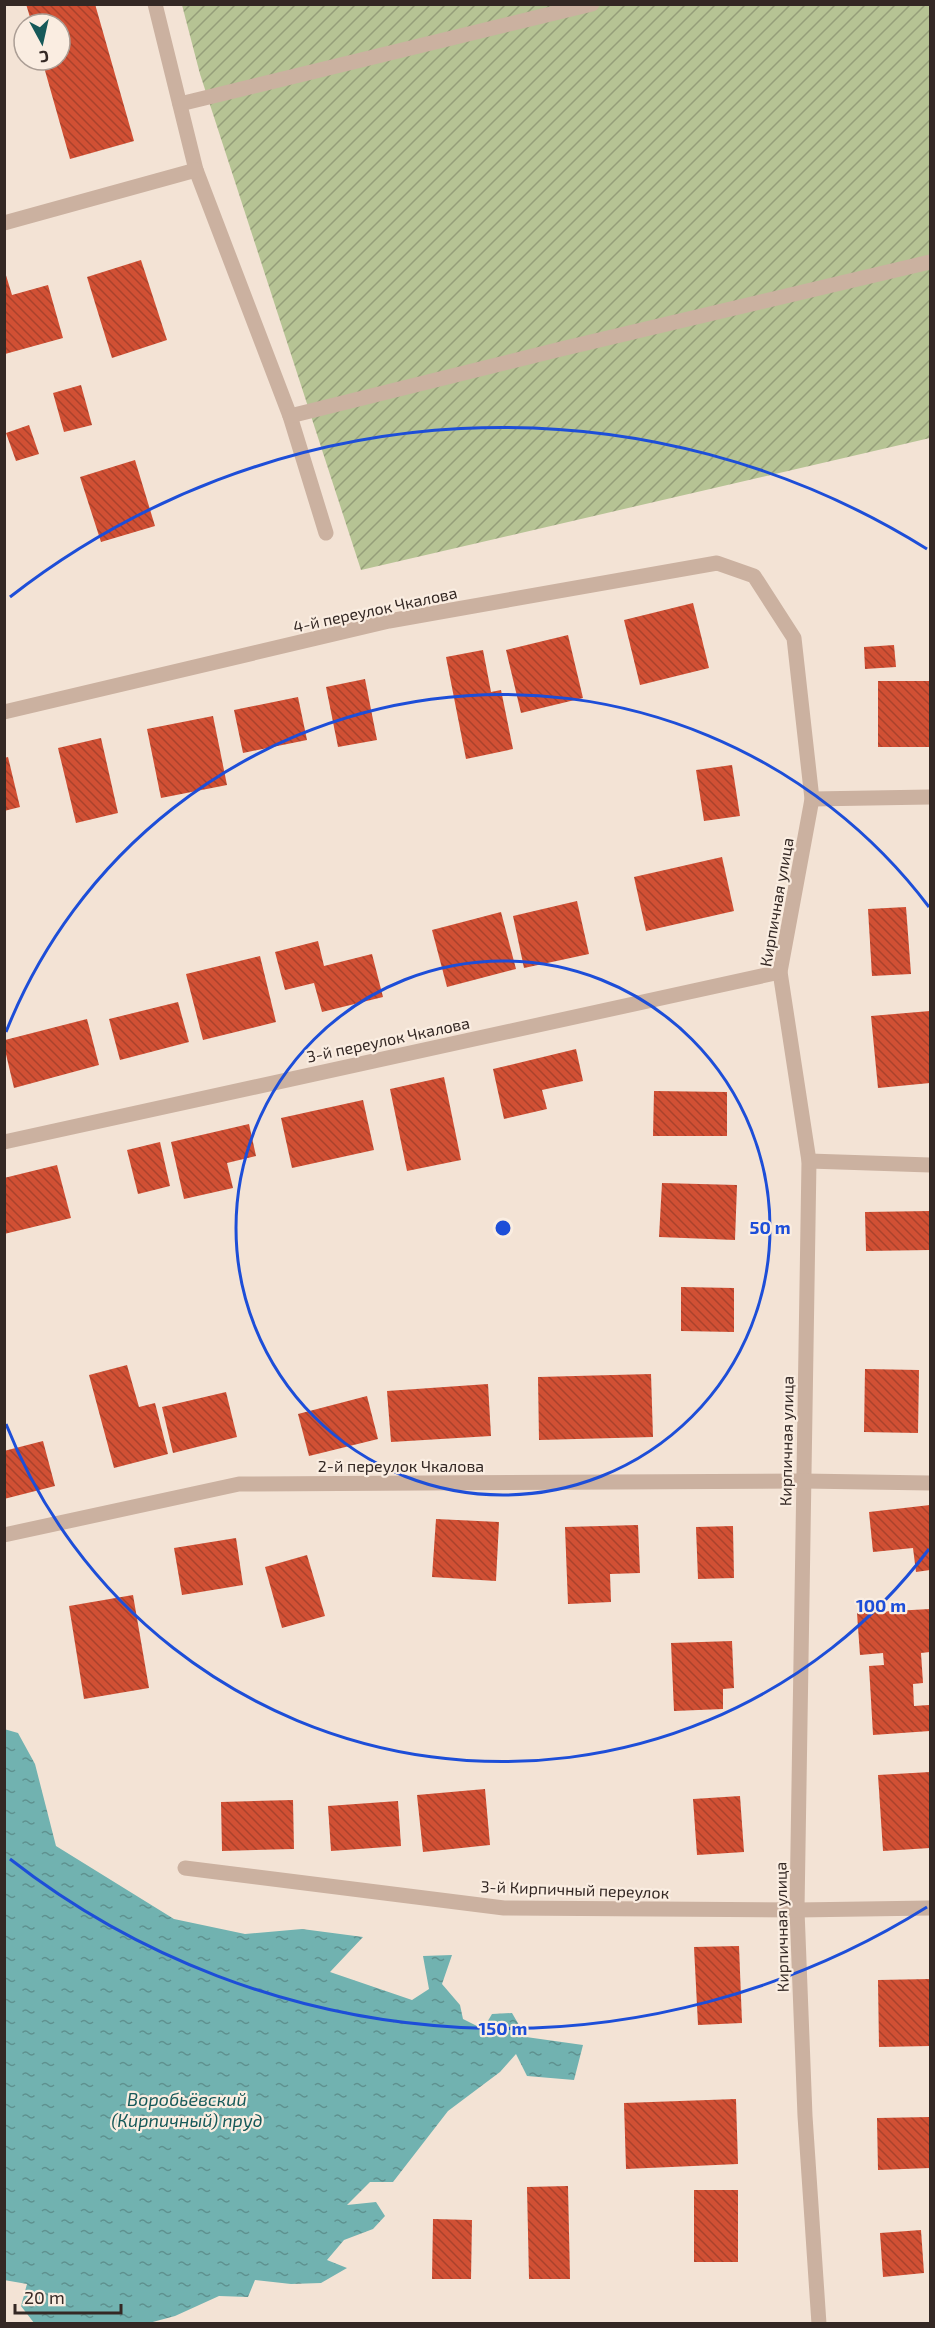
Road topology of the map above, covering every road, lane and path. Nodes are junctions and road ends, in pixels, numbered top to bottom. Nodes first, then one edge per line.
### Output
1 (155, 4) edge
2 (592, 4) edge
3 (180, 104) junction
4 (196, 170) junction
5 (4, 223) edge
6 (930, 262) edge
7 (290, 416) junction
8 (326, 533) dead end
9 (754, 576) joint
10 (4, 712) edge
11 (930, 797) edge
12 (812, 799) junction
13 (780, 972) junction
14 (4, 1142) edge
15 (809, 1161) junction
16 (930, 1165) edge
17 (803, 1481) junction
18 (930, 1483) edge
19 (4, 1535) edge
20 (186, 1868) dead end
21 (930, 1908) edge
22 (797, 1910) junction
23 (819, 2324) edge

1 - 3 street
2 - 3 street
3 - 4 street
4 - 5 street
4 - 7 street
6 - 7 street
7 - 8 street
9 - 10 street, 4-й переулок Чкалова
9 - 12 street, Кирпичная улица
11 - 12 street
12 - 13 street, Кирпичная улица
13 - 14 street, 3-й переулок Чкалова
13 - 15 street, Кирпичная улица
15 - 16 street
15 - 17 street, Кирпичная улица
17 - 18 street, 2-й переулок Чкалова
17 - 19 street, 2-й переулок Чкалова
17 - 22 street, Кирпичная улица
20 - 22 street, 3-й Кирпичный переулок
21 - 22 street, 3-й Кирпичный переулок
22 - 23 street, Кирпичная улица

